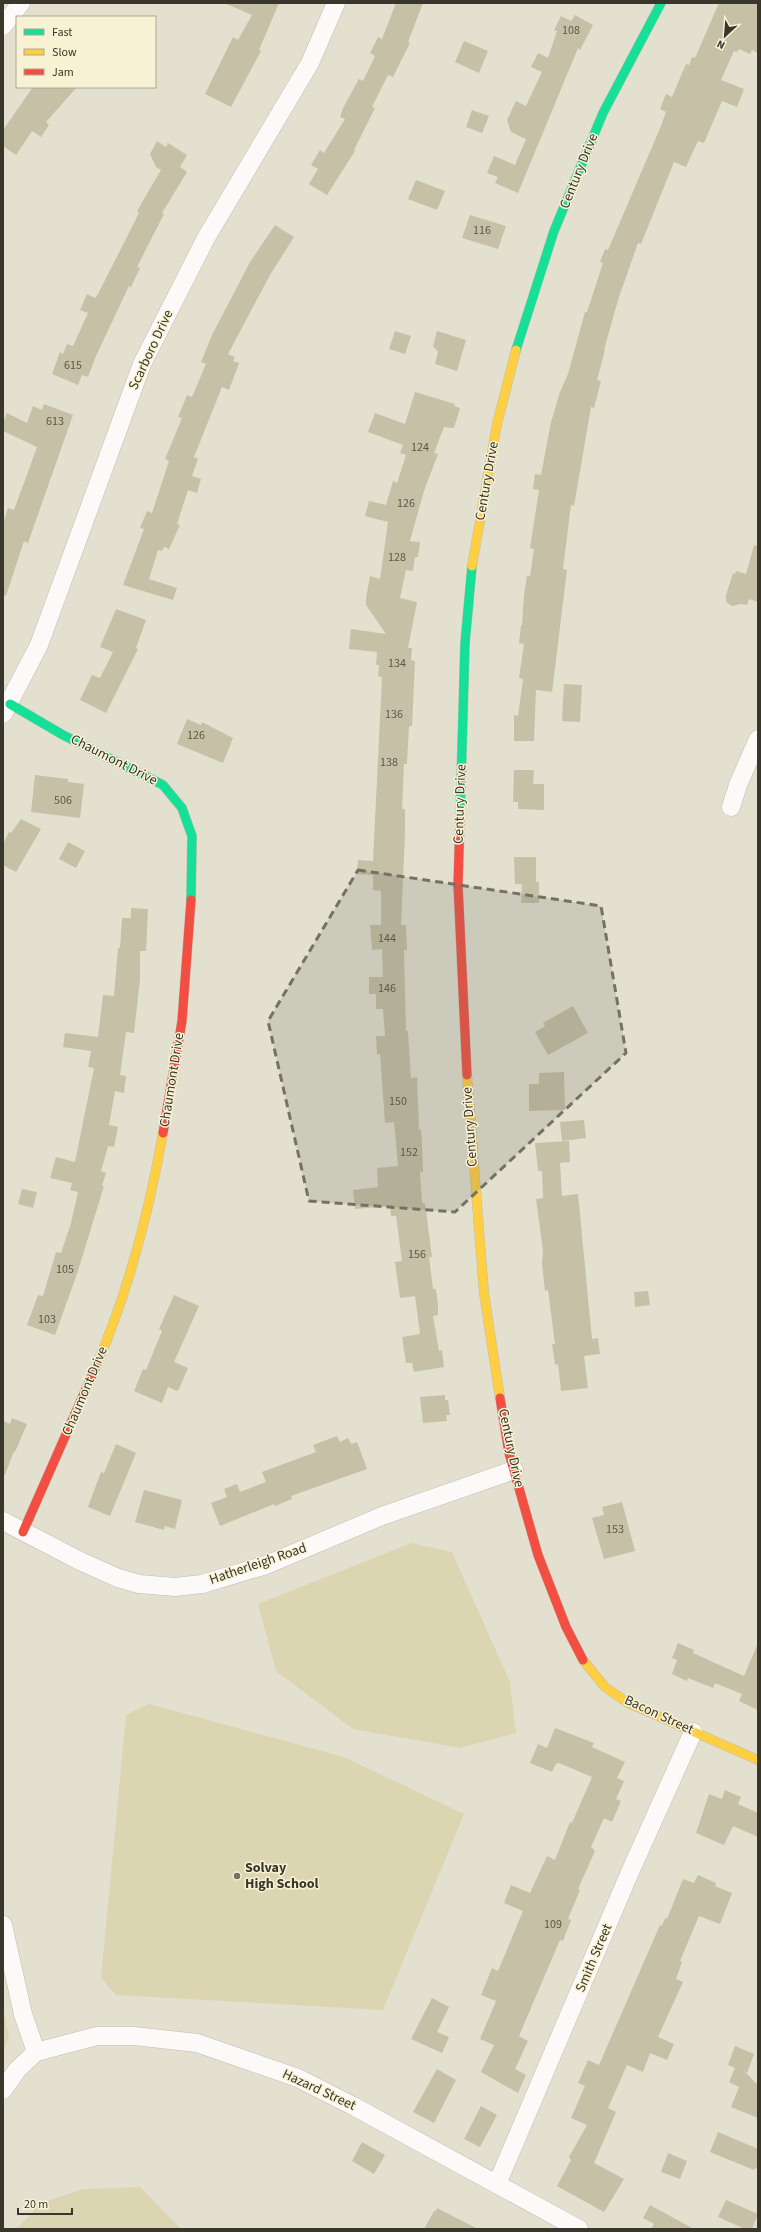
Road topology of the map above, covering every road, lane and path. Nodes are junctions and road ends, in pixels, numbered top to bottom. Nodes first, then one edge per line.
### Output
1 (20, 3) edge
2 (336, 3) edge
3 (662, 3) edge
4 (3, 26) edge
5 (7, 709) edge
6 (758, 739) edge
7 (731, 807) dead end
8 (514, 1470) junction
9 (3, 1521) edge
10 (23, 1532) junction
11 (566, 1627) joint
12 (694, 1732) junction
13 (758, 1760) edge
14 (3, 1925) edge
15 (36, 2052) junction
16 (3, 2090) edge
17 (496, 2184) junction
18 (579, 2229) edge

1 - 4 street
2 - 5 street, Scarboro Drive
3 - 8 street, Century Drive
5 - 10 street, Chaumont Drive
6 - 7 street
8 - 10 street, Hatherleigh Road
8 - 11 street, Century Drive
9 - 10 street, Hatherleigh Road
11 - 12 street, Bacon Street
12 - 13 street, Bacon Street
12 - 17 street, Smith Street
14 - 15 street
15 - 16 street
15 - 17 street, Hazard Street
17 - 18 street, Hazard Street

